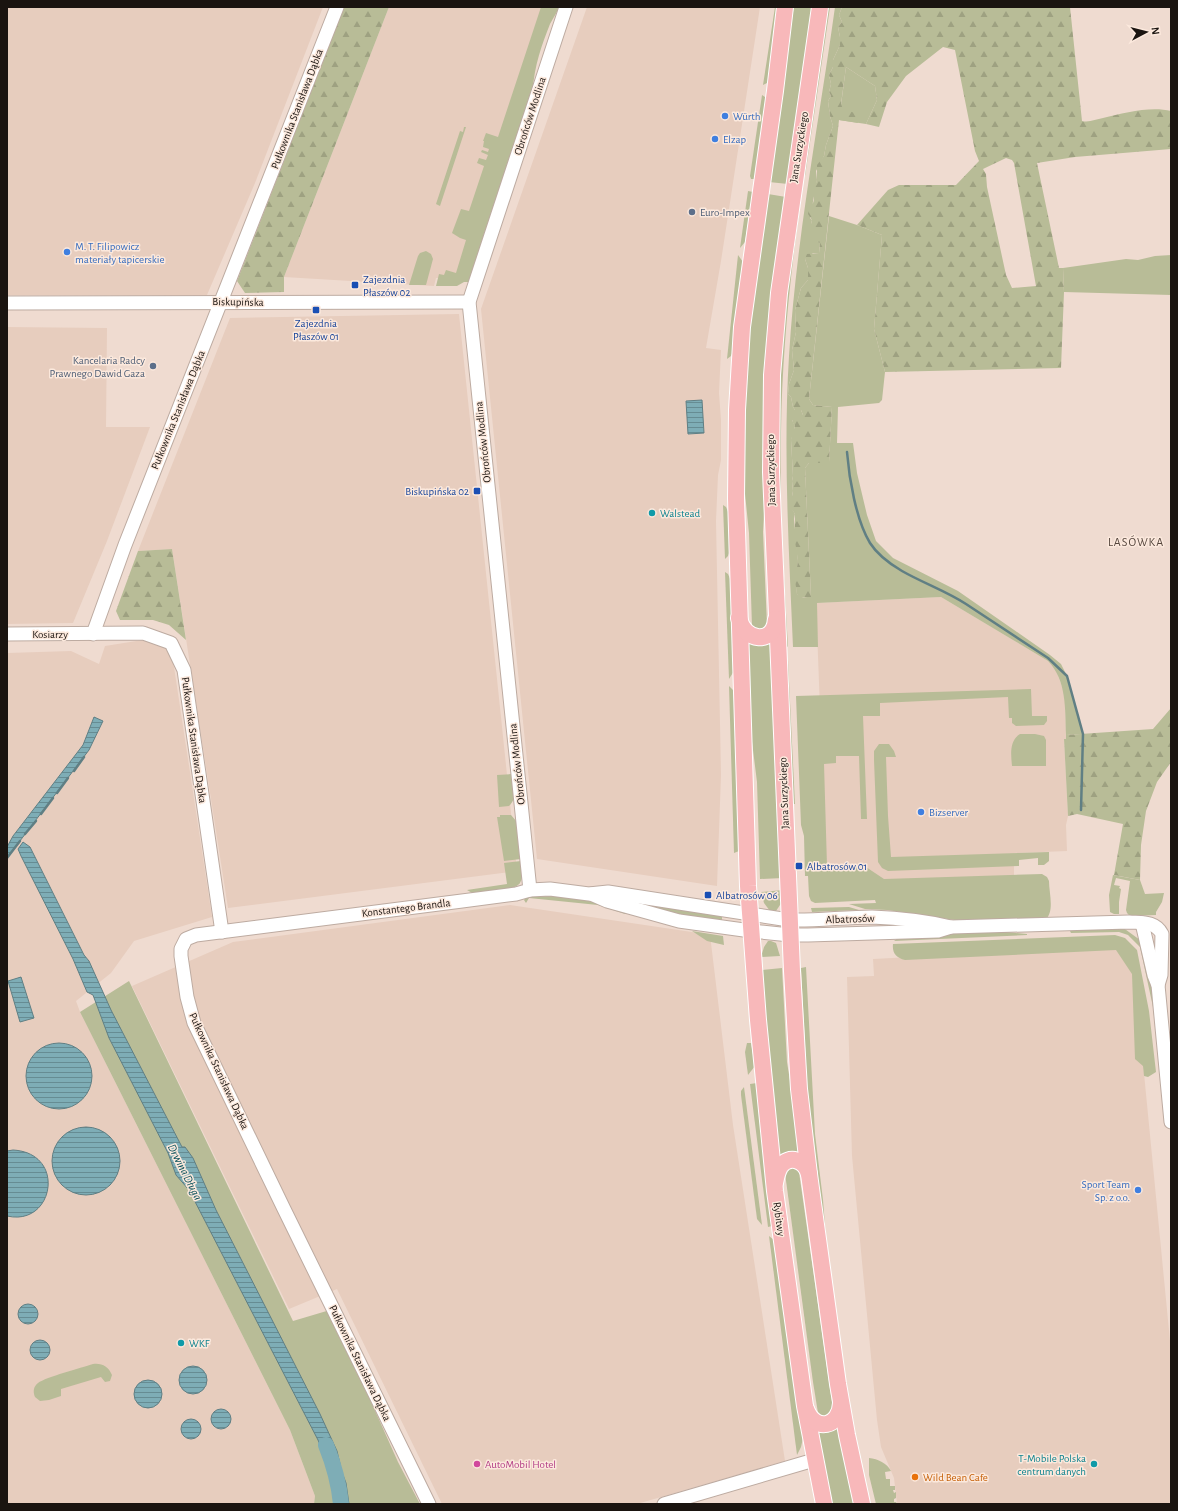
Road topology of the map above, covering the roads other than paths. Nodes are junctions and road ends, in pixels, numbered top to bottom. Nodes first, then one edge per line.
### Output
1 (337, 7) edge
2 (566, 7) edge
3 (785, 7) edge
4 (820, 7) edge
5 (221, 302) junction
6 (469, 302) junction
7 (7, 303) edge
8 (739, 614) junction
9 (776, 617) junction
10 (7, 634) edge
11 (93, 634) junction
12 (530, 890) junction
13 (589, 894) junction
14 (750, 914) junction
15 (790, 928) junction
16 (751, 931) junction
17 (222, 932) junction
18 (1171, 1122) edge
19 (809, 1174) junction
20 (775, 1191) junction
21 (841, 1401) junction
22 (804, 1406) junction
23 (814, 1460) junction
24 (429, 1504) edge
25 (664, 1504) edge
26 (824, 1504) edge
27 (862, 1504) edge

1 - 5 street, Pułkownika Stanisława Dąbka
2 - 6 street, Obrońców Modlina
3 - 8 main road
4 - 9 main road, Jana Surzyckiego
5 - 6 street, Biskupińska
5 - 7 street, Biskupińska
5 - 11 street, Pułkownika Stanisława Dąbka
6 - 12 street, Obrońców Modlina
8 - 9 main road
8 - 14 main road
9 - 15 main road, Jana Surzyckiego
10 - 11 street, Kosiarzy
11 - 17 street, Pułkownika Stanisława Dąbka
12 - 13 street, Konstantego Brandla
12 - 17 street, Konstantego Brandla
13 - 14 street, Konstantego Brandla
13 - 16 street, Konstantego Brandla
14 - 15 street, Albatrosów
14 - 16 main road
15 - 16 street, Albatrosów
15 - 18 street, Albatrosów
15 - 19 main road
16 - 20 main road, Rybitwy
17 - 24 street, Pułkownika Stanisława Dąbka
19 - 20 main road
19 - 21 main road
20 - 22 main road, Rybitwy
21 - 22 main road
21 - 27 main road
22 - 23 main road, Rybitwy
23 - 25 street
23 - 26 main road, Rybitwy

